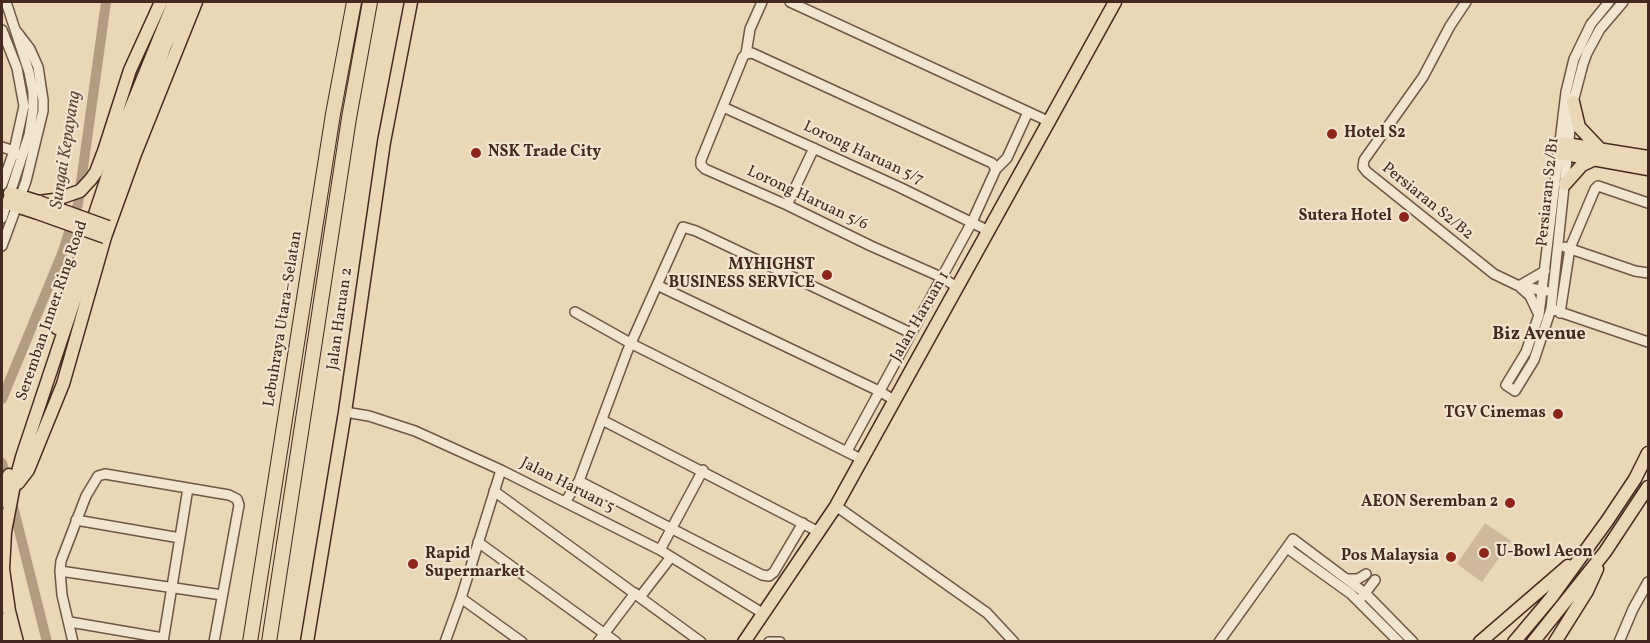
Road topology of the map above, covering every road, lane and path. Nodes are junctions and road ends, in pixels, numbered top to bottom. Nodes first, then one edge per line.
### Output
1 (6, 2) edge
2 (161, 2) edge
3 (174, 2) edge
4 (185, 2) edge
5 (196, 2) edge
6 (354, 2) edge
7 (370, 2) edge
8 (411, 2) edge
9 (762, 2) edge
10 (790, 2) edge
11 (1115, 2) edge
12 (1466, 2) edge
13 (1609, 2) edge
14 (1623, 2) edge
15 (2, 30) edge
16 (17, 32) junction
17 (746, 54) junction
18 (1573, 102) junction
19 (723, 107) junction
20 (1028, 112) junction
21 (1050, 123) junction
22 (2, 147) edge
23 (814, 148) junction
24 (1564, 149) junction
25 (14, 151) junction
26 (1597, 153) junction
27 (1648, 157) edge
28 (21, 160) junction
29 (996, 169) junction
30 (1648, 169) edge
31 (1565, 184) junction
32 (11, 197) edge
33 (1648, 203) edge
34 (787, 205) junction
35 (37, 207) junction
36 (2, 218) edge
37 (972, 222) junction
38 (989, 231) junction
39 (106, 232) junction
40 (1559, 244) junction
41 (2, 246) edge
42 (1570, 248) junction
43 (1545, 271) junction
44 (1648, 273) edge
45 (941, 277) junction
46 (657, 285) junction
47 (1519, 286) junction
48 (957, 287) junction
49 (1542, 290) junction
50 (1554, 293) junction
51 (1556, 311) junction
52 (575, 312) dead end
53 (1539, 315) junction
54 (911, 333) junction
55 (1648, 342) edge
56 (632, 344) junction
57 (879, 391) junction
58 (894, 400) junction
59 (345, 412) junction
60 (602, 420) junction
61 (847, 451) junction
62 (1648, 453) edge
63 (19, 455) junction
64 (861, 459) junction
65 (501, 470) junction
66 (702, 470) junction
67 (579, 481) junction
68 (1648, 487) edge
69 (188, 488) junction
70 (13, 490) junction
71 (494, 491) junction
72 (2, 501) edge
73 (566, 502) junction
74 (836, 506) junction
75 (76, 520) junction
76 (803, 523) junction
77 (672, 529) junction
78 (819, 532) junction
79 (180, 538) junction
80 (478, 542) junction
81 (1287, 548) junction
82 (660, 550) junction
83 (1605, 552) junction
84 (1584, 553) junction
85 (671, 557) junction
86 (60, 571) junction
87 (1366, 574) dead end
88 (1348, 579) junction
89 (1648, 582) edge
90 (172, 588) junction
91 (1354, 590) junction
92 (222, 595) junction
93 (637, 595) junction
94 (1362, 597) junction
95 (461, 598) junction
96 (1376, 603) junction
97 (764, 614) junction
98 (2, 620) edge
99 (70, 622) junction
100 (604, 633) junction
101 (163, 640) edge
102 (7, 642) edge
103 (17, 642) edge
104 (73, 642) edge
105 (214, 642) edge
106 (250, 642) edge
107 (269, 642) edge
108 (307, 642) edge
109 (445, 642) edge
110 (522, 642) edge
111 (598, 642) edge
112 (616, 642) edge
113 (701, 642) edge
114 (744, 642) edge
115 (769, 642) edge
116 (780, 642) edge
117 (1014, 642) edge
118 (1219, 642) edge
119 (1399, 642) edge
120 (1413, 642) edge
121 (1480, 642) edge
122 (1514, 642) edge
123 (1533, 642) edge
124 (1556, 642) edge
125 (1619, 642) edge

1 - 16 street
2 - 35 main road
3 - 63 main road, Seremban Inner Ring Road
4 - 63 main road, Seremban Inner Ring Road
5 - 39 main road
6 - 106 highway, Lebuhraya Utara–Selatan
7 - 107 highway, Lebuhraya Utara–Selatan
8 - 59 main road, Jalan Haruan 2
9 - 17 street
10 - 20 street
11 - 21 main road, Jalan Haruan 1
12 - 47 street, Persiaran S2/B2
13 - 24 street, Persiaran S2/B1
14 - 18 street, Persiaran S2/B1
15 - 25 street
16 - 28 street
16 - 32 street
17 - 19 street
17 - 29 street
18 - 24 street, Persiaran S2/B1
18 - 26 main road
19 - 23 street, Lorong Haruan 5/7
19 - 34 street, Lorong Haruan 5/6
20 - 21 street
20 - 29 street
21 - 38 main road, Jalan Haruan 1
22 - 25 street
23 - 34 street
23 - 37 street, Lorong Haruan 5/7
24 - 26 main road
24 - 31 street, Persiaran S2/B1
24 - 43 street, Persiaran S2/B1
25 - 28 street
25 - 32 street
26 - 27 main road
26 - 30 main road
26 - 31 main road
28 - 32 street
29 - 37 street
31 - 40 street, Persiaran S2/B1
32 - 35 main road
32 - 36 street
32 - 41 street
33 - 42 street
34 - 45 street, Lorong Haruan 5/6
35 - 39 main road, bridge
37 - 38 street, Lorong Haruan 5/7
37 - 45 street
38 - 48 main road, Jalan Haruan 1
39 - 70 main road
40 - 42 street
40 - 50 street, Persiaran S2/B1
42 - 44 street
42 - 51 street
43 - 47 street
43 - 49 street, Persiaran S2/B1
45 - 48 street, Lorong Haruan 5/6
45 - 54 street
46 - 54 street
46 - 56 street
46 - 57 street
47 - 49 street, Persiaran S2/B2
47 - 53 street
48 - 58 main road, Jalan Haruan 1
49 - 50 street, Persiaran S2/B2
49 - 53 street, Persiaran S2/B1
50 - 51 street, Persiaran S2/B1
51 - 53 street, Persiaran S2/B1
51 - 55 street
52 - 56 street
54 - 57 street
56 - 60 street
56 - 61 street
57 - 58 street
57 - 61 street
58 - 64 main road, Jalan Haruan 1
59 - 65 street, Jalan Haruan 5
59 - 108 main road, Jalan Haruan 2
60 - 66 street
60 - 67 street
61 - 64 street
62 - 84 main road
63 - 70 main road, Seremban Inner Ring Road
63 - 72 main road, Seremban Inner Ring Road
64 - 74 main road, Jalan Haruan 1
65 - 71 street
65 - 73 street, Jalan Haruan 5
66 - 76 street
66 - 77 street
67 - 73 street
67 - 77 street
68 - 83 main road
69 - 75 street
69 - 79 street
69 - 92 street
70 - 103 main road, Seremban Inner Ring Road
71 - 80 street
71 - 93 street
73 - 82 street, Jalan Haruan 5
74 - 78 main road, Jalan Haruan 1
74 - 117 street
75 - 79 street
75 - 86 street
76 - 77 street
76 - 78 street
77 - 82 street
78 - 97 main road, Jalan Haruan 1
79 - 90 street
80 - 95 street
80 - 100 street
81 - 88 street
81 - 91 street
81 - 118 street
82 - 85 street, Jalan Haruan 5
83 - 123 main road
83 - 124 main road
84 - 121 main road
84 - 122 main road
85 - 93 street
85 - 97 street, Jalan Haruan 5
86 - 90 street
86 - 99 street
87 - 88 street
88 - 91 street
89 - 125 street
90 - 92 street
90 - 101 street
91 - 94 street
92 - 105 street
93 - 100 street
93 - 113 street
94 - 96 street
94 - 96 street
94 - 119 street
95 - 109 street
95 - 110 street
96 - 120 street
97 - 114 main road, Jalan Haruan 1
98 - 102 main road
99 - 101 street
99 - 104 street
100 - 111 street
100 - 112 street
115 - 116 street

